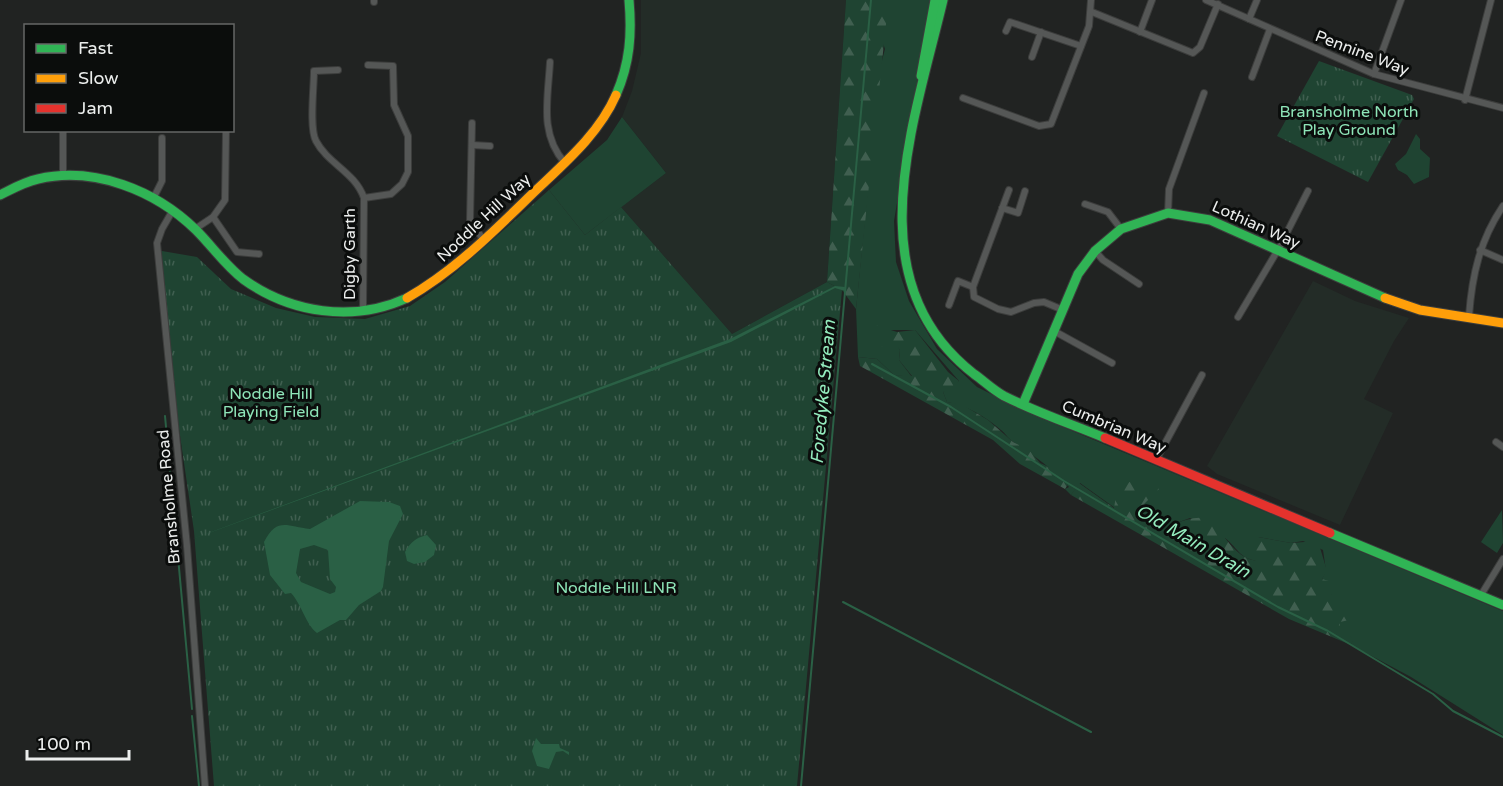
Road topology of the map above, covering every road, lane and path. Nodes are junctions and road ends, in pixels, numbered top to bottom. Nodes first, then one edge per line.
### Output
1 (629, 0) edge
2 (935, 0) edge
3 (943, 0) edge
4 (1091, 0) edge
5 (1152, 0) edge
6 (1206, 0) edge
7 (1257, 0) edge
8 (1401, 0) edge
9 (1491, 0) edge
10 (1218, 4) junction
11 (1092, 12) junction
12 (1249, 19) junction
13 (1270, 29) junction
14 (1006, 31) dead end
15 (1041, 32) junction
16 (1140, 32) junction
17 (1081, 46) junction
18 (1032, 57) dead end
19 (549, 62) dead end
20 (368, 65) dead end
21 (338, 70) dead end
22 (1374, 74) junction
23 (1252, 77) dead end
24 (1204, 93) dead end
25 (963, 98) dead end
26 (1465, 100) junction
27 (1503, 108) edge
28 (472, 123) dead end
29 (915, 123) junction
30 (63, 132) edge
31 (226, 132) edge
32 (162, 138) dead end
33 (472, 145) junction
34 (490, 146) dead end
35 (565, 163) junction
36 (63, 176) junction
37 (1008, 190) dead end
38 (1308, 190) dead end
39 (1025, 191) dead end
40 (0, 195) edge
41 (154, 197) junction
42 (363, 198) junction
43 (1085, 204) dead end
44 (1503, 206) edge
45 (1002, 208) junction
46 (173, 210) junction
47 (1168, 213) junction
48 (213, 217) junction
49 (195, 230) junction
50 (1121, 230) junction
51 (483, 239) junction
52 (1480, 250) junction
53 (1095, 251) junction
54 (1277, 251) junction
55 (259, 254) dead end
56 (1503, 260) edge
57 (1139, 284) dead end
58 (974, 287) junction
59 (949, 305) dead end
60 (363, 310) junction
61 (1063, 310) junction
62 (1468, 316) junction
63 (1238, 317) dead end
64 (1503, 323) edge
65 (1054, 331) junction
66 (1112, 363) dead end
67 (1202, 375) dead end
68 (1023, 404) junction
69 (1496, 442) dead end
70 (1503, 447) edge
71 (1155, 461) junction
72 (1503, 560) edge
73 (1481, 595) junction
74 (1503, 605) edge
75 (205, 786) edge

1 - 35 street, Noddle Hill Way
2 - 29 street, Cumbrian Way
3 - 29 street, Cumbrian Way
4 - 11 street
5 - 16 street
6 - 10 street, Pennine Way
7 - 12 street
8 - 22 street
9 - 26 street
10 - 12 street, Pennine Way
10 - 16 street
11 - 16 street
11 - 17 street
12 - 13 street, Pennine Way
13 - 22 street, Pennine Way
13 - 23 street
14 - 15 street
15 - 17 street
15 - 18 street
17 - 25 street
19 - 35 street
20 - 42 street, Digby Garth
21 - 42 street, Digby Garth
22 - 26 street, Pennine Way
24 - 47 street
26 - 27 street, Pennine Way
28 - 33 street
29 - 68 street, Cumbrian Way
30 - 36 street
31 - 48 street
32 - 41 street
33 - 34 street
33 - 51 street
35 - 51 street, Noddle Hill Way
36 - 40 street, Noddle Hill Way
36 - 41 street, Noddle Hill Way
37 - 45 street
38 - 54 street
39 - 45 street
41 - 46 street, Noddle Hill Way
42 - 60 street, Digby Garth
43 - 50 street
44 - 52 street
45 - 58 street
46 - 49 street, Noddle Hill Way
46 - 75 street, Bransholme Road
47 - 50 street, Lothian Way
47 - 54 street, Lothian Way
48 - 49 street
48 - 55 street
49 - 60 street, Noddle Hill Way
50 - 53 street, Lothian Way
51 - 60 street, Noddle Hill Way
52 - 56 street
52 - 62 street
53 - 57 street
53 - 61 street, Lothian Way
54 - 62 street, Lothian Way
54 - 63 street
58 - 59 street
58 - 61 street
61 - 65 street, Lothian Way
62 - 64 street, Lothian Way
65 - 66 street
65 - 68 street, Lothian Way
67 - 71 street
68 - 71 street, Cumbrian Way
69 - 70 street
71 - 73 street, Cumbrian Way
72 - 73 street
73 - 74 street, Cumbrian Way

